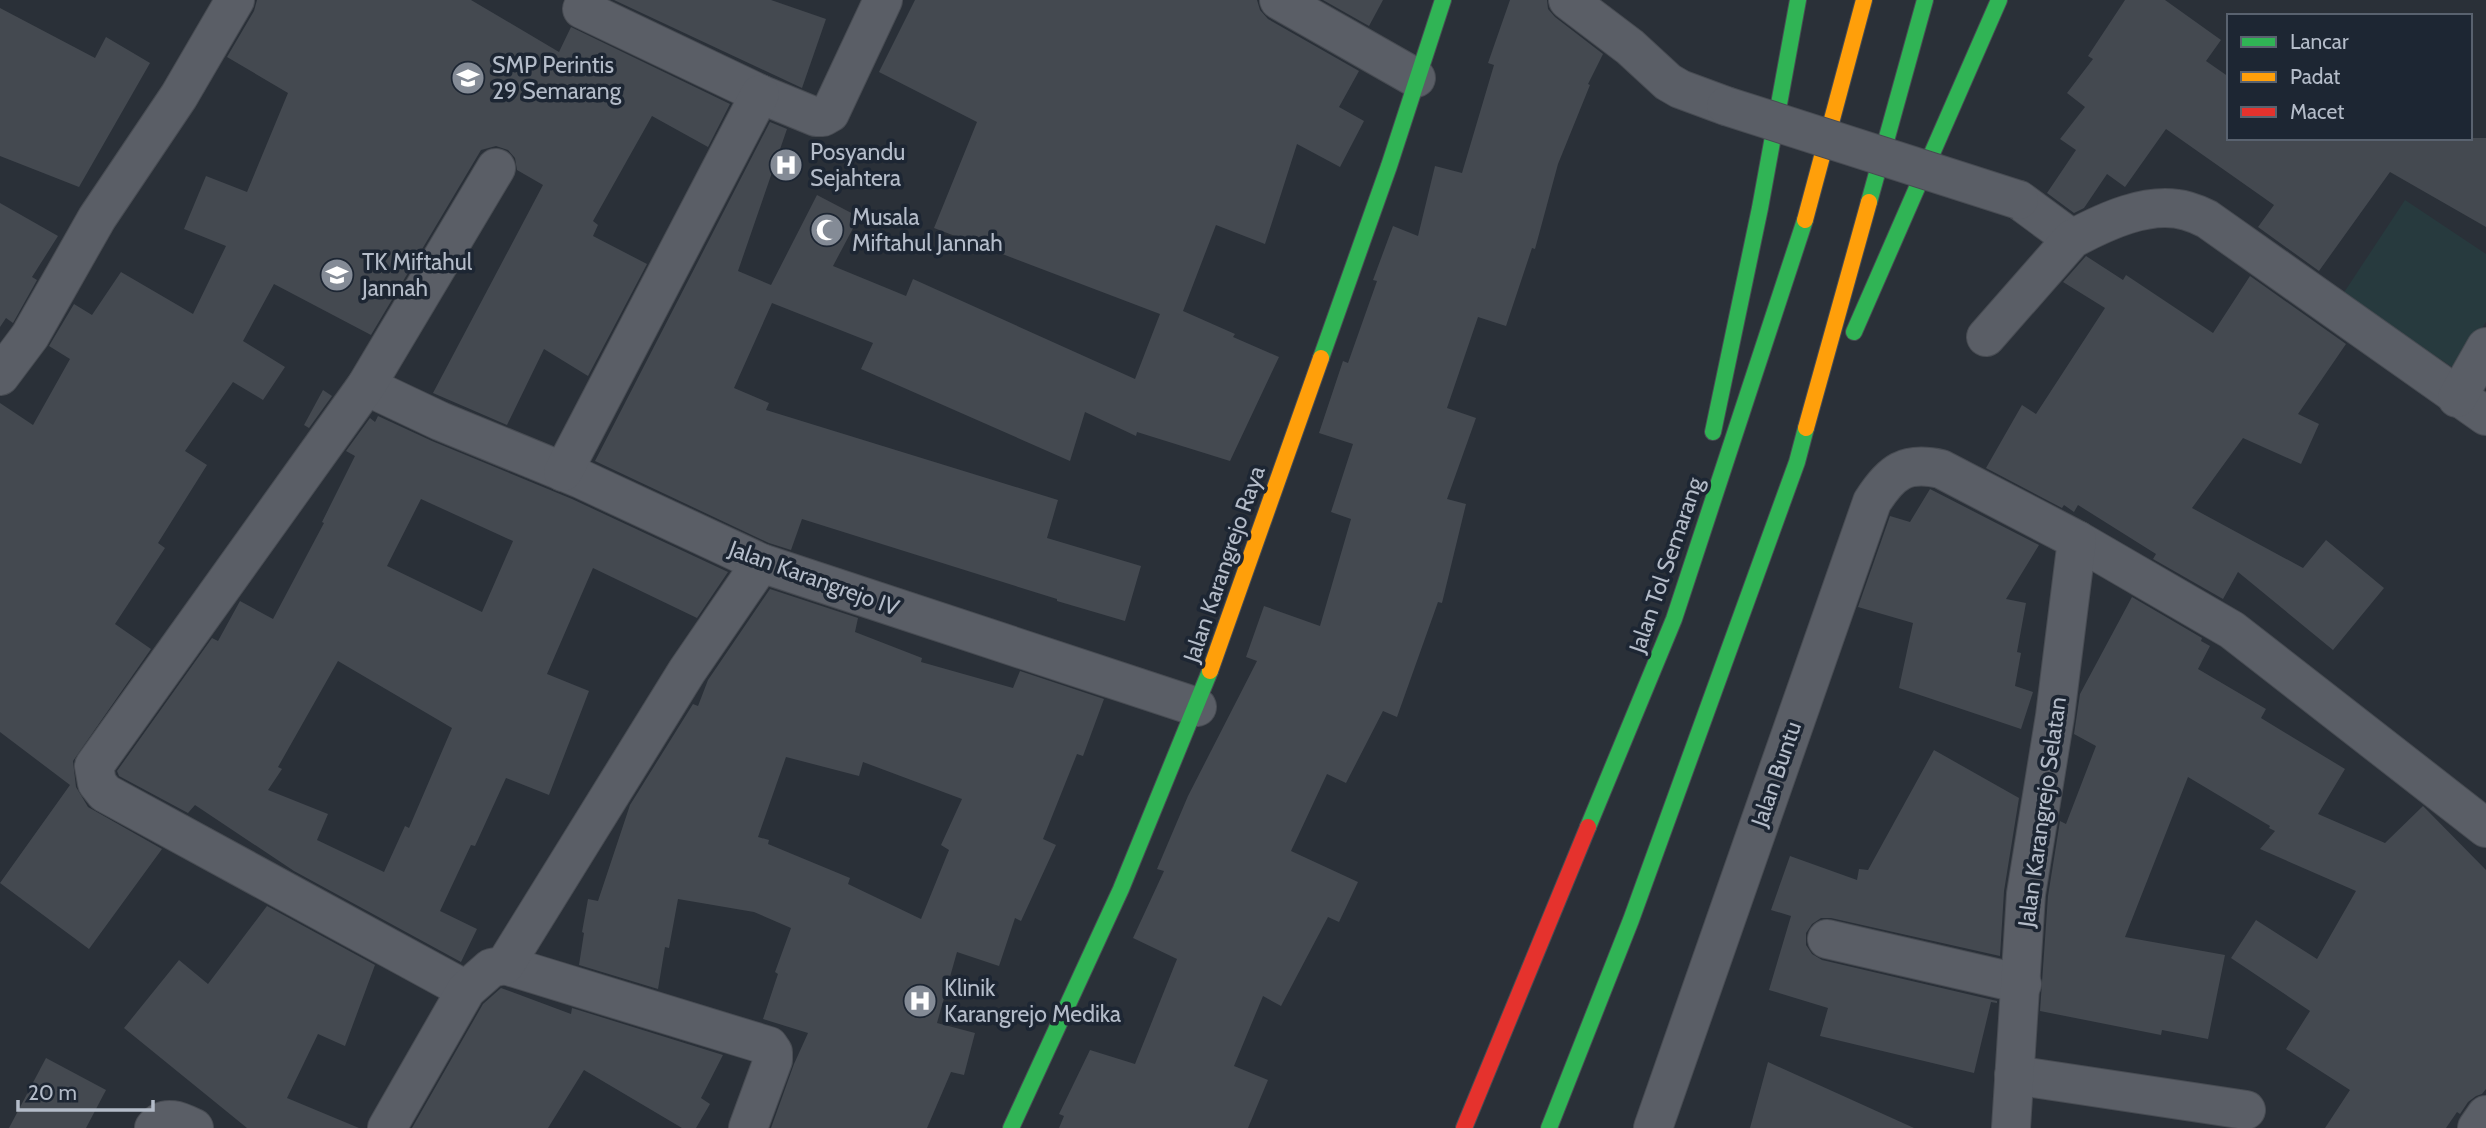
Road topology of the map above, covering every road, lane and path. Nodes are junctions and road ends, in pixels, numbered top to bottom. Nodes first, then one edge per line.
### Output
1 (235, 0) edge
2 (883, 0) edge
3 (1279, 0) edge
4 (1443, 0) edge
5 (1568, 0) edge
6 (1798, 0) edge
7 (1864, 0) edge
8 (1925, 0) edge
9 (1999, 0) edge
10 (582, 9) dead end
11 (1416, 78) junction
12 (760, 94) junction
13 (496, 168) dead end
14 (2071, 239) junction
15 (1986, 337) dead end
16 (2486, 347) edge
17 (0, 376) edge
18 (366, 386) junction
19 (2471, 407) edge
20 (1710, 447) dead end
21 (1797, 462) junction
22 (563, 472) junction
23 (1705, 474) dead end
24 (2077, 540) junction
25 (761, 563) junction
26 (1674, 620) junction
27 (1198, 707) junction
28 (2486, 828) edge
29 (1827, 939) dead end
30 (505, 965) junction
31 (2022, 984) junction
32 (466, 990) junction
33 (2014, 1076) junction
34 (2246, 1110) dead end
35 (2486, 1115) edge
36 (154, 1128) edge
37 (194, 1128) edge
38 (387, 1128) edge
39 (748, 1128) edge
40 (1011, 1128) edge
41 (1464, 1128) edge
42 (1549, 1128) edge
43 (1653, 1128) edge
44 (2011, 1128) edge
45 (2477, 1128) edge

1 - 17 street
2 - 12 street
3 - 11 street
4 - 11 main road, Jalan Karangrejo Raya
5 - 14 street, bridge
6 - 20 main road
7 - 26 main road, Jalan Tol Semarang
8 - 21 main road
9 - 21 main road
10 - 12 street
11 - 27 main road, Jalan Karangrejo Raya
12 - 22 street
13 - 18 street
14 - 15 street
14 - 19 street
16 - 19 street
18 - 22 street, Jalan Karangrejo IV
18 - 32 street
21 - 42 main road
22 - 25 street, Jalan Karangrejo IV
23 - 26 main road
24 - 28 street
24 - 31 street, Jalan Karangrejo Selatan
24 - 43 street, Jalan Buntu
25 - 27 street, Jalan Karangrejo IV
25 - 30 street
26 - 41 main road, Jalan Tol Semarang
27 - 40 main road, Jalan Karangrejo Raya
29 - 31 street
30 - 32 street
30 - 39 street
31 - 33 street, Jalan Karangrejo Selatan
32 - 38 street
33 - 34 street
33 - 44 street, Jalan Karangrejo Selatan
35 - 45 street
36 - 37 street

